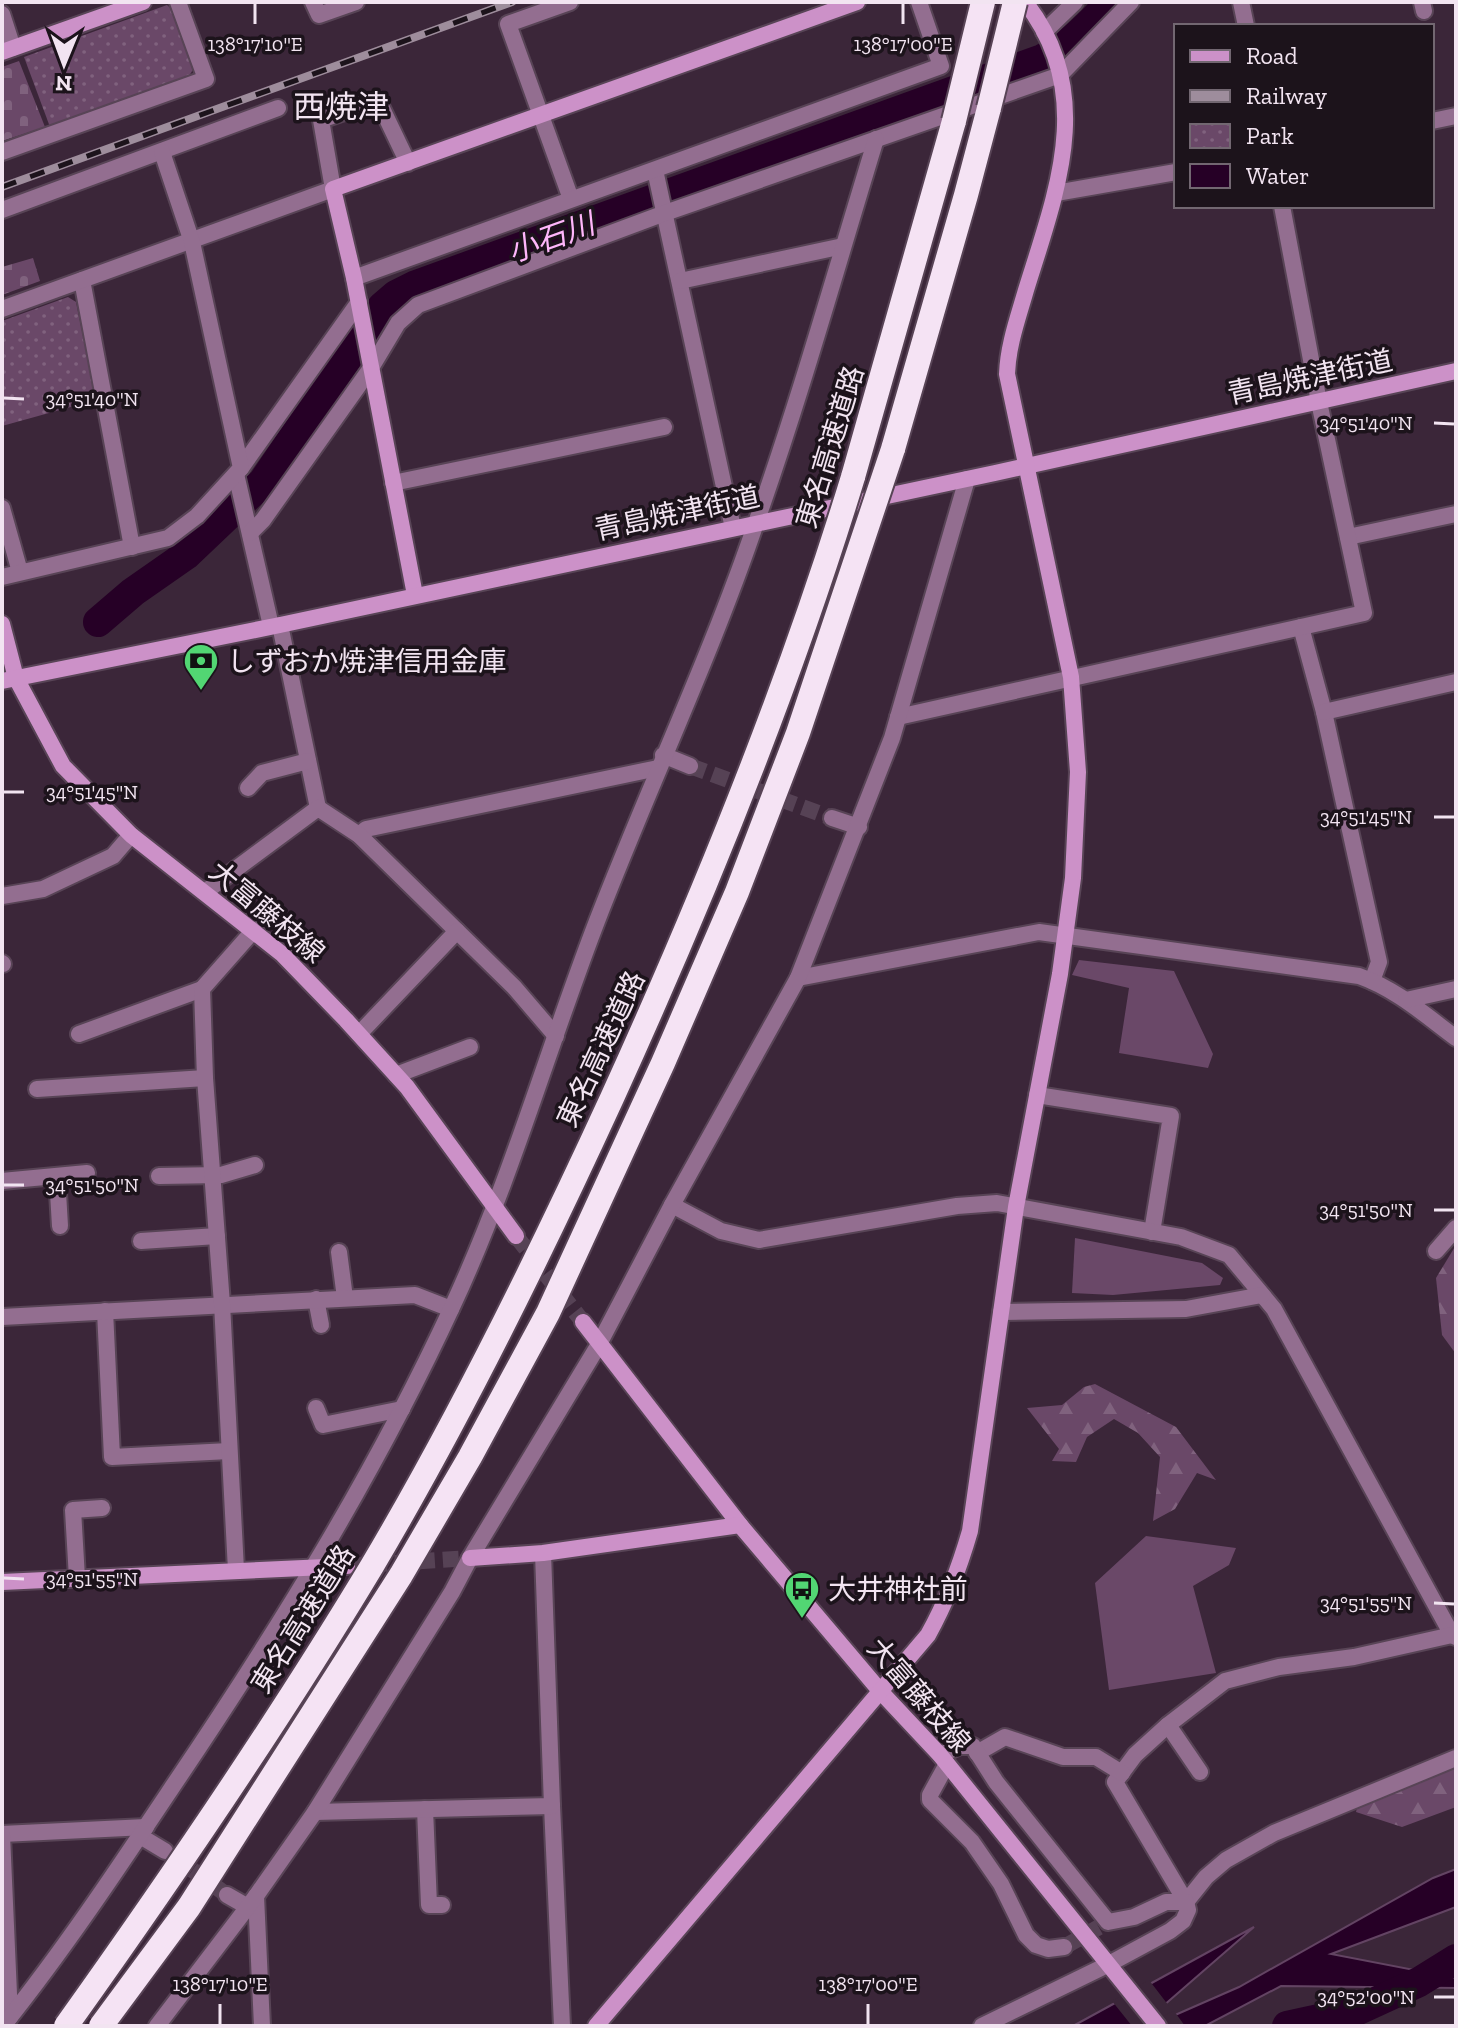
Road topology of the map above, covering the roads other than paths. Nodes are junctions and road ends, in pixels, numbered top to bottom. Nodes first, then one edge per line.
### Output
1 (143, 2) edge
2 (178, 2) edge
3 (313, 2) edge
4 (356, 2) edge
5 (570, 2) edge
6 (857, 2) edge
7 (919, 2) edge
8 (983, 2) edge
9 (1015, 2) edge
10 (1025, 2) edge
11 (1075, 2) edge
12 (1131, 2) edge
13 (1241, 2) edge
14 (2, 14) edge
15 (1246, 24) edge
16 (1044, 32) junction
17 (8, 50) edge
18 (1059, 70) junction
19 (278, 108) dead end
20 (540, 115) junction
21 (1456, 116) edge
22 (1434, 121) edge
23 (876, 139) junction
24 (2, 152) edge
25 (162, 152) junction
26 (408, 163) junction
27 (655, 170) junction
28 (1174, 172) edge
29 (333, 189) junction
30 (1056, 193) junction
31 (571, 199) junction
32 (1282, 208) edge
33 (2, 210) edge
34 (665, 213) junction
35 (192, 242) junction
36 (843, 246) junction
37 (354, 278) junction
38 (82, 280) junction
39 (680, 281) junction
40 (359, 302) junction
41 (2, 309) edge
42 (371, 368) junction
43 (1456, 371) edge
44 (1319, 402) junction
45 (664, 427) dead end
46 (1026, 466) junction
47 (239, 476) junction
48 (967, 479) junction
49 (393, 483) junction
50 (2, 508) edge
51 (1456, 514) edge
52 (757, 522) junction
53 (733, 528) junction
54 (249, 529) junction
55 (1348, 537) junction
56 (132, 547) junction
57 (20, 572) junction
58 (2, 577) edge
59 (415, 595) junction
60 (2, 624) edge
61 (276, 625) junction
62 (1301, 627) junction
63 (1071, 677) junction
64 (9, 679) edge
65 (1456, 682) edge
66 (1324, 712) junction
67 (898, 717) junction
68 (308, 761) junction
69 (660, 762) junction
70 (690, 766) tunnel mouth
71 (248, 788) dead end
72 (318, 808) junction
73 (832, 818) tunnel mouth
74 (859, 827) junction
75 (131, 835) junction
76 (359, 835) junction
77 (205, 892) junction
78 (2, 896) edge
79 (254, 930) junction
80 (457, 931) junction
81 (1066, 935) junction
82 (798, 978) junction
83 (1372, 981) junction
84 (202, 989) junction
85 (1456, 989) edge
86 (1406, 1000) junction
87 (79, 1034) dead end
88 (359, 1034) junction
89 (556, 1036) junction
90 (1456, 1038) edge
91 (470, 1047) dead end
92 (396, 1075) junction
93 (205, 1078) junction
94 (37, 1089) dead end
95 (1037, 1095) junction
96 (255, 1165) dead end
97 (87, 1173) dead end
98 (212, 1174) junction
99 (57, 1176) junction
100 (159, 1176) dead end
101 (2, 1181) edge
102 (672, 1205) junction
103 (495, 1206) junction
104 (1016, 1207) junction
105 (60, 1226) dead end
106 (1456, 1228) edge
107 (1152, 1232) junction
108 (217, 1236) junction
109 (516, 1236) tunnel mouth
110 (141, 1241) dead end
111 (1436, 1251) dead end
112 (339, 1252) dead end
113 (1262, 1295) junction
114 (345, 1298) junction
115 (316, 1299) junction
116 (222, 1304) junction
117 (451, 1309) junction
118 (105, 1311) junction
119 (1001, 1312) junction
120 (2, 1317) edge
121 (583, 1322) tunnel mouth
122 (321, 1325) dead end
123 (598, 1346) junction
124 (316, 1408) dead end
125 (402, 1409) junction
126 (229, 1451) junction
127 (102, 1508) dead end
128 (740, 1525) junction
129 (543, 1553) junction
130 (470, 1558) junction
131 (316, 1566) junction
132 (347, 1566) tunnel mouth
133 (236, 1570) junction
134 (77, 1578) junction
135 (2, 1582) edge
136 (1454, 1636) edge
137 (881, 1692) junction
138 (1168, 1725) junction
139 (977, 1753) junction
140 (1456, 1758) edge
141 (943, 1760) junction
142 (1200, 1772) dead end
143 (1122, 1773) junction
144 (552, 1806) junction
145 (425, 1809) junction
146 (315, 1812) junction
147 (143, 1832) junction
148 (2, 1834) edge
149 (165, 1851) tunnel mouth
150 (227, 1895) tunnel mouth
151 (252, 1901) junction
152 (1186, 1902) junction
153 (442, 1905) dead end
154 (1064, 1947) dead end
155 (1112, 1970) junction
156 (6, 2021) edge
157 (66, 2026) edge
158 (101, 2026) edge
159 (157, 2026) edge
160 (262, 2026) edge
161 (562, 2026) edge
162 (596, 2026) edge
163 (982, 2026) edge
164 (1158, 2026) edge

1 - 17 street
2 - 24 street
3 - 4 street
5 - 20 street
6 - 20 street
7 - 27 street
8 - 157 highway, 東名高速道路, bridge
9 - 158 highway, 東名高速道路, bridge
10 - 16 street
11 - 16 street
12 - 18 street
13 - 15 street
14 - 17 street
16 - 18 street
18 - 23 street
18 - 30 street
19 - 25 street
20 - 26 street
20 - 31 street
21 - 22 street
23 - 34 street
23 - 36 street
25 - 33 street
25 - 35 street
26 - 29 street
26 - 29 street
27 - 31 street
27 - 34 street
28 - 30 street
29 - 35 street
29 - 37 street
30 - 46 street
31 - 37 street
32 - 44 street
34 - 39 street
34 - 42 street
35 - 38 street
35 - 47 street
36 - 39 street
36 - 52 street
37 - 40 street
38 - 41 street
38 - 56 street
39 - 53 street
40 - 42 street
40 - 47 street
42 - 49 street
42 - 54 street
43 - 44 street, 青島焼津街道
44 - 46 street, 青島焼津街道
44 - 55 street
45 - 49 street
46 - 48 street, 青島焼津街道
46 - 63 street
47 - 54 street
47 - 56 street
48 - 52 street, 青島焼津街道
48 - 67 street
49 - 59 street
50 - 57 street
51 - 55 street
52 - 53 street, 青島焼津街道
52 - 69 street
53 - 59 street, 青島焼津街道
54 - 61 street
55 - 62 street
56 - 57 street
57 - 58 street
59 - 61 street, 青島焼津街道
60 - 64 street, 大富藤枝線
61 - 64 street, 青島焼津街道
61 - 68 street
62 - 63 street
62 - 66 street
63 - 67 street
63 - 81 street
64 - 75 street, 大富藤枝線
65 - 66 street
66 - 83 street
67 - 74 street
68 - 71 street
68 - 72 street
69 - 70 street
69 - 76 street
69 - 89 street
72 - 76 street
72 - 77 street
73 - 74 street
74 - 82 street
75 - 77 street, 大富藤枝線
75 - 78 street
76 - 80 street
77 - 79 street, 大富藤枝線
79 - 84 street
79 - 88 street, 大富藤枝線
80 - 88 street
80 - 89 street
81 - 82 street
81 - 83 street
81 - 95 street
82 - 102 street
83 - 86 street
84 - 87 street
84 - 93 street
85 - 86 street
86 - 90 street
88 - 92 street, 大富藤枝線
89 - 103 street
91 - 92 street
92 - 103 street, 大富藤枝線
93 - 94 street
93 - 98 street
95 - 104 street
95 - 107 street
96 - 98 street
97 - 99 street
98 - 100 street
98 - 108 street
99 - 101 street
99 - 105 street
102 - 104 street
102 - 123 street
103 - 109 street, 大富藤枝線
103 - 117 street
104 - 107 street
104 - 119 street
106 - 111 street
107 - 113 street
108 - 110 street
108 - 116 street
112 - 114 street
113 - 119 street
113 - 136 street
114 - 115 street
114 - 117 street
115 - 116 street
115 - 122 street
116 - 118 street
116 - 126 street
117 - 125 street
118 - 120 street
118 - 126 street
119 - 137 street
121 - 123 street, 大富藤枝線
123 - 128 street, 大富藤枝線
123 - 130 street
124 - 125 street
125 - 131 street
126 - 133 street
127 - 134 street
128 - 129 street
128 - 137 street, 大富藤枝線
129 - 130 street
129 - 144 street
130 - 146 street
131 - 132 street
131 - 133 street
131 - 147 street
133 - 134 street
134 - 135 street
136 - 138 street
137 - 141 street, 大富藤枝線
137 - 162 street
138 - 142 street
138 - 143 street
139 - 141 street
139 - 143 street
139 - 152 street
140 - 152 street
141 - 154 street
141 - 155 street, 大富藤枝線
143 - 152 street
144 - 145 street
144 - 161 street
145 - 146 street
145 - 153 street
146 - 151 street
147 - 148 street
147 - 149 street
147 - 156 street
148 - 156 street
150 - 151 street
151 - 159 street
151 - 160 street
152 - 155 street
155 - 163 street
155 - 164 street, 大富藤枝線

